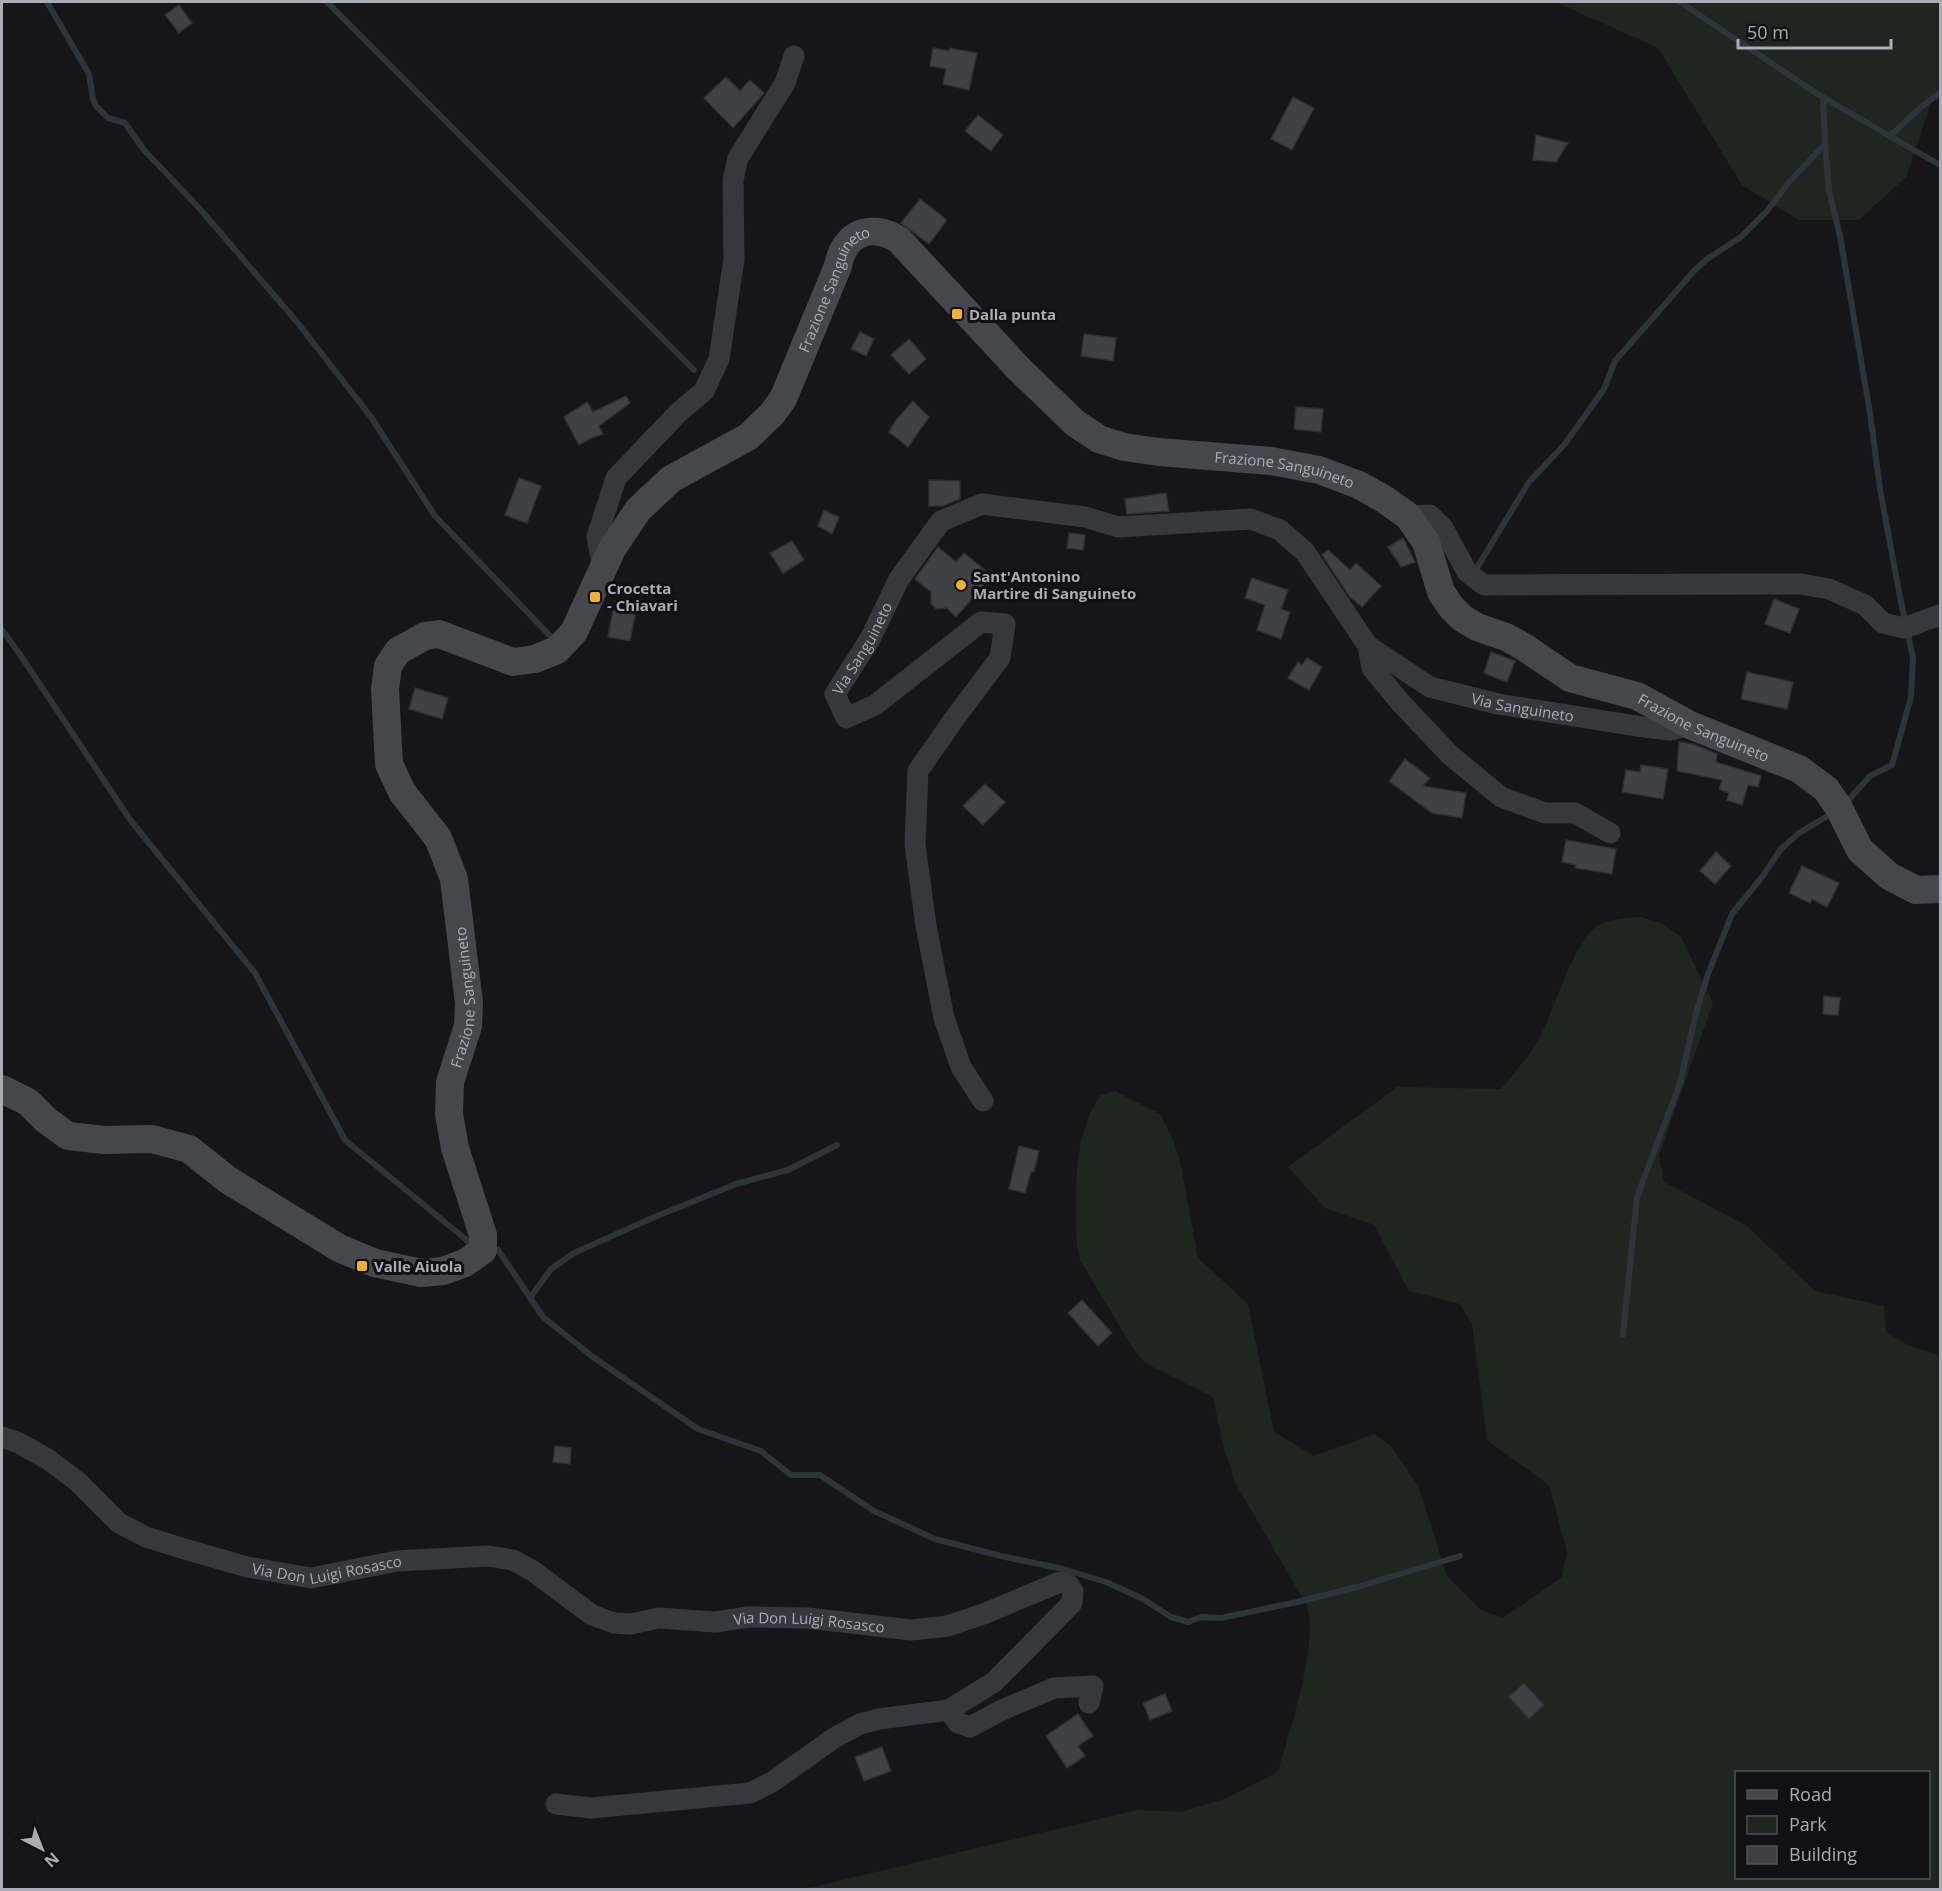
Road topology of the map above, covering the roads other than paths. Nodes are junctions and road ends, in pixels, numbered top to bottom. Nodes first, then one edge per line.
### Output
1 (794, 56) dead end
2 (1408, 516) junction
3 (603, 568) junction
4 (1941, 615) edge
5 (1368, 646) junction
6 (1690, 725) junction
7 (1610, 833) dead end
8 (1941, 888) edge
9 (2, 1089) edge
10 (983, 1101) dead end
11 (2, 1437) edge
12 (1089, 1703) dead end
13 (949, 1710) junction
14 (556, 1804) dead end

1 - 3 street
2 - 3 street, Frazione Sanguineto
2 - 4 street
2 - 6 street, Frazione Sanguineto
3 - 9 street, Frazione Sanguineto
5 - 6 street, Via Sanguineto
5 - 7 street, Via Sanguineto
5 - 10 street, Via Sanguineto
6 - 8 street, Frazione Sanguineto
11 - 13 street, Via Don Luigi Rosasco
12 - 13 street
13 - 14 street, Via Don Luigi Rosasco

